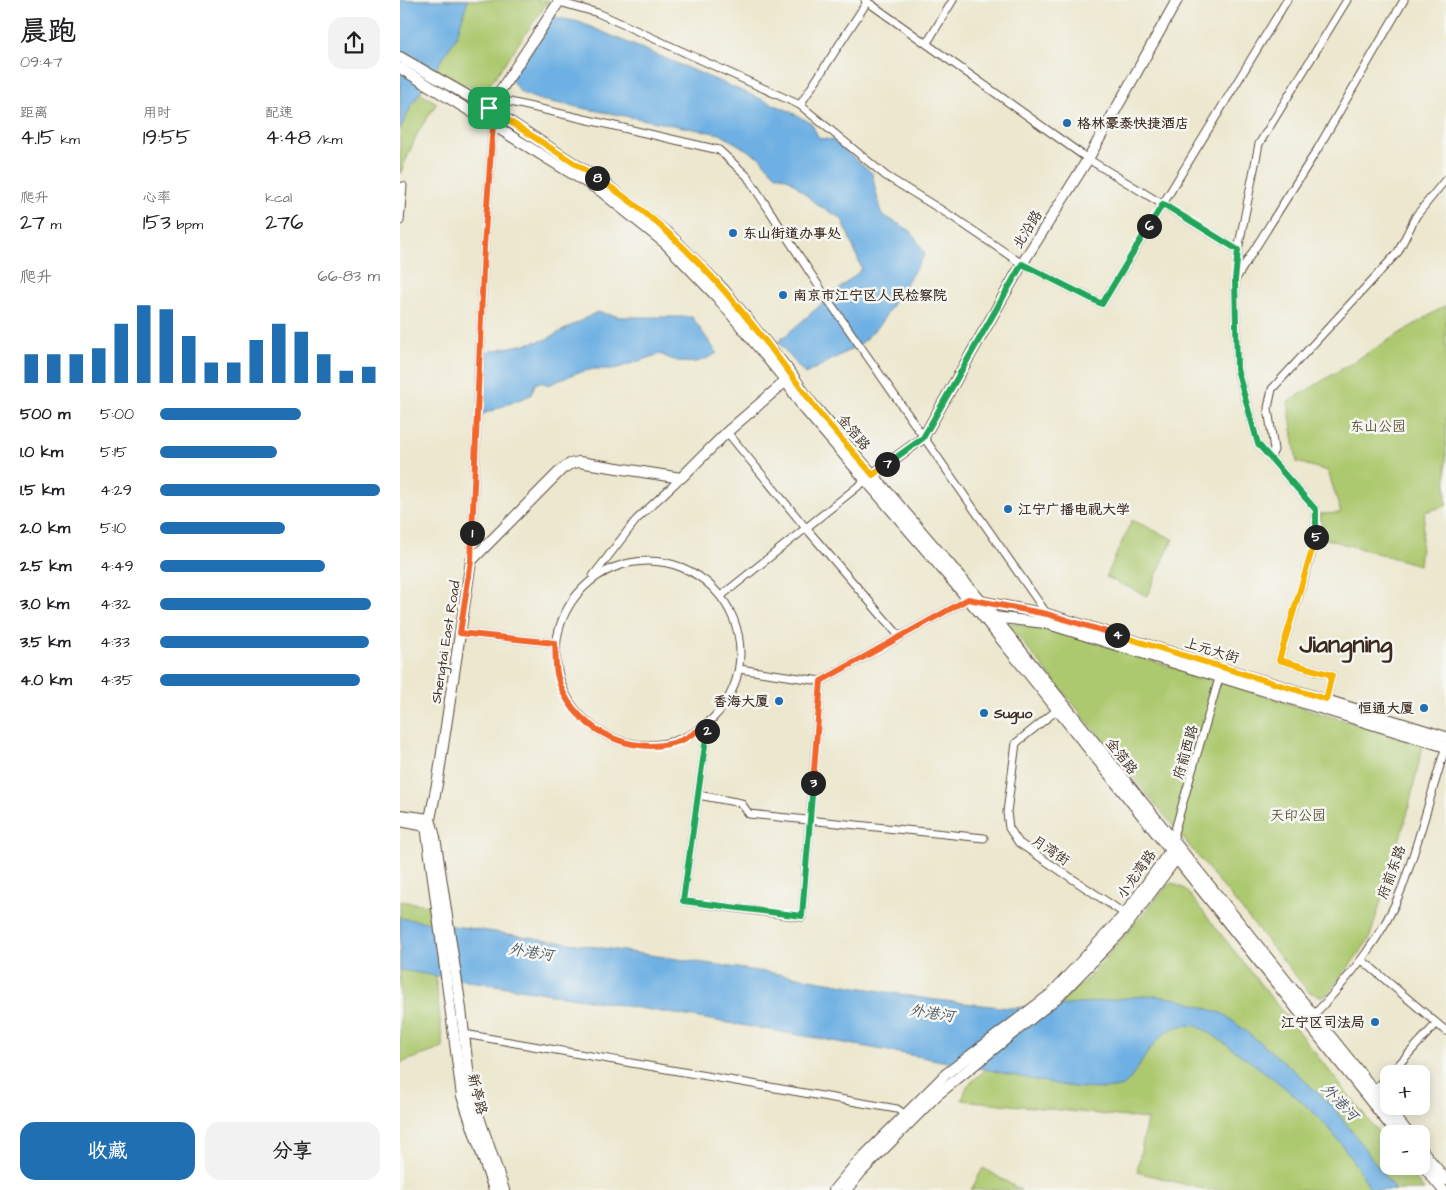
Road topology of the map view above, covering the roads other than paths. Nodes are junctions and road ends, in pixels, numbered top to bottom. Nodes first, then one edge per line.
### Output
1 (953, 0) edge
2 (1177, 0) edge
3 (1287, 0) edge
4 (1347, 0) edge
5 (1404, 0) edge
6 (560, 1) edge
7 (866, 1) edge
8 (927, 42) junction
9 (400, 57) edge
10 (400, 68) edge
11 (444, 87) junction
12 (498, 99) junction
13 (800, 105) junction
14 (489, 108) junction
15 (493, 124) junction
16 (1088, 159) junction
17 (1446, 179) edge
18 (403, 186) dead end
19 (1163, 204) junction
20 (400, 221) edge
21 (1238, 250) junction
22 (1022, 264) junction
23 (1235, 280) junction
24 (786, 382) junction
25 (806, 403) junction
26 (728, 432) junction
27 (923, 438) junction
28 (1270, 458) junction
29 (681, 478) junction
30 (869, 478) junction
31 (805, 527) junction
32 (471, 561) junction
33 (591, 579) junction
34 (721, 596) junction
35 (968, 599) junction
36 (982, 601) junction
37 (980, 613) junction
38 (1047, 614) junction
39 (995, 617) junction
40 (460, 633) junction
41 (900, 637) junction
42 (555, 643) junction
43 (739, 669) junction
44 (1221, 672) junction
45 (821, 681) junction
46 (1326, 699) junction
47 (1057, 710) junction
48 (708, 724) junction
49 (1446, 737) edge
50 (1446, 747) edge
51 (698, 795) junction
52 (400, 815) edge
53 (810, 820) junction
54 (400, 821) edge
55 (428, 822) junction
56 (984, 838) dead end
57 (1173, 851) junction
58 (441, 906) junction
59 (1125, 914) junction
60 (1362, 960) junction
61 (1055, 995) junction
62 (449, 1002) joint
63 (461, 1009) joint
64 (1313, 1016) junction
65 (1436, 1024) junction
66 (1446, 1031) edge
67 (464, 1034) junction
68 (1397, 1065) edge
69 (1380, 1084) edge
70 (1374, 1091) junction
71 (909, 1117) junction
72 (1390, 1125) edge
73 (1402, 1125) edge
74 (1430, 1160) edge
75 (1430, 1174) edge
76 (1446, 1180) edge
77 (494, 1190) edge
78 (504, 1190) edge
79 (834, 1190) edge
80 (846, 1190) edge
81 (1443, 1190) edge

1 - 8 street
2 - 16 main road, 北沿路
3 - 19 street
4 - 21 street
5 - 23 street
6 - 12 main road
6 - 13 street
7 - 8 street
7 - 13 street
8 - 16 street
9 - 11 main road
10 - 11 main road
11 - 14 main road
11 - 15 main road
12 - 14 main road
12 - 27 street
13 - 22 street
14 - 15 street
14 - 25 main road
15 - 24 main road
15 - 32 street
16 - 19 street
16 - 22 main road, 北沿路
17 - 28 street
18 - 20 street
19 - 21 street
19 - 22 street
21 - 23 street
22 - 27 main road, 北沿路
23 - 28 street
24 - 25 main road
24 - 26 main road
25 - 30 main road, 金箔路
26 - 29 main road
26 - 31 street
27 - 30 main road, 北沿路
27 - 38 street
28 - 46 street
29 - 32 main road
29 - 33 street
30 - 31 street
30 - 35 main road, 金箔路
30 - 36 main road, 金箔路
31 - 34 street
31 - 41 street
32 - 40 main road, Shengtai East Road
33 - 34 street
33 - 42 street
34 - 43 street
35 - 36 main road, 上元大街
35 - 37 main road, 金箔路
35 - 41 street
36 - 38 main road, 上元大街
36 - 39 main road, 金箔路
37 - 39 main road, 上元大街
37 - 47 main road, 金箔路
38 - 44 main road, 上元大街
39 - 44 main road, 上元大街
39 - 57 main road, 金箔路
40 - 42 street
40 - 55 main road, Shengtai East Road
41 - 45 street
42 - 48 street
43 - 45 street
43 - 48 street
44 - 46 main road, 上元大街
44 - 50 main road, 上元大街
44 - 57 street, 府前西路
45 - 53 street
46 - 49 main road, 上元大街
47 - 57 main road, 金箔路
47 - 59 street, 月湾街
48 - 51 street
50 - 60 street, 府前东路
51 - 53 street
51 - 53 street
52 - 55 main road
53 - 56 street
54 - 55 main road
55 - 58 main road, Shengtai East Road
57 - 59 main road, 小龙湾路
57 - 61 main road, 小龙湾路
57 - 64 main road, 金箔路
57 - 72 main road, 金箔路
58 - 62 main road, Shengtai East Road
58 - 63 main road, Shengtai East Road
59 - 61 main road, 小龙湾路
60 - 64 street, 府前东路
60 - 65 street
61 - 71 main road, 小龙湾路
62 - 77 main road, 新亭路
63 - 67 main road, 新亭路
64 - 70 main road, 金箔路
65 - 66 street
65 - 68 street
67 - 71 street
67 - 78 main road, 新亭路
69 - 70 street
70 - 73 main road, 金箔路
71 - 79 main road, 小龙湾路
71 - 80 main road, 小龙湾路
74 - 76 main road
75 - 81 main road

